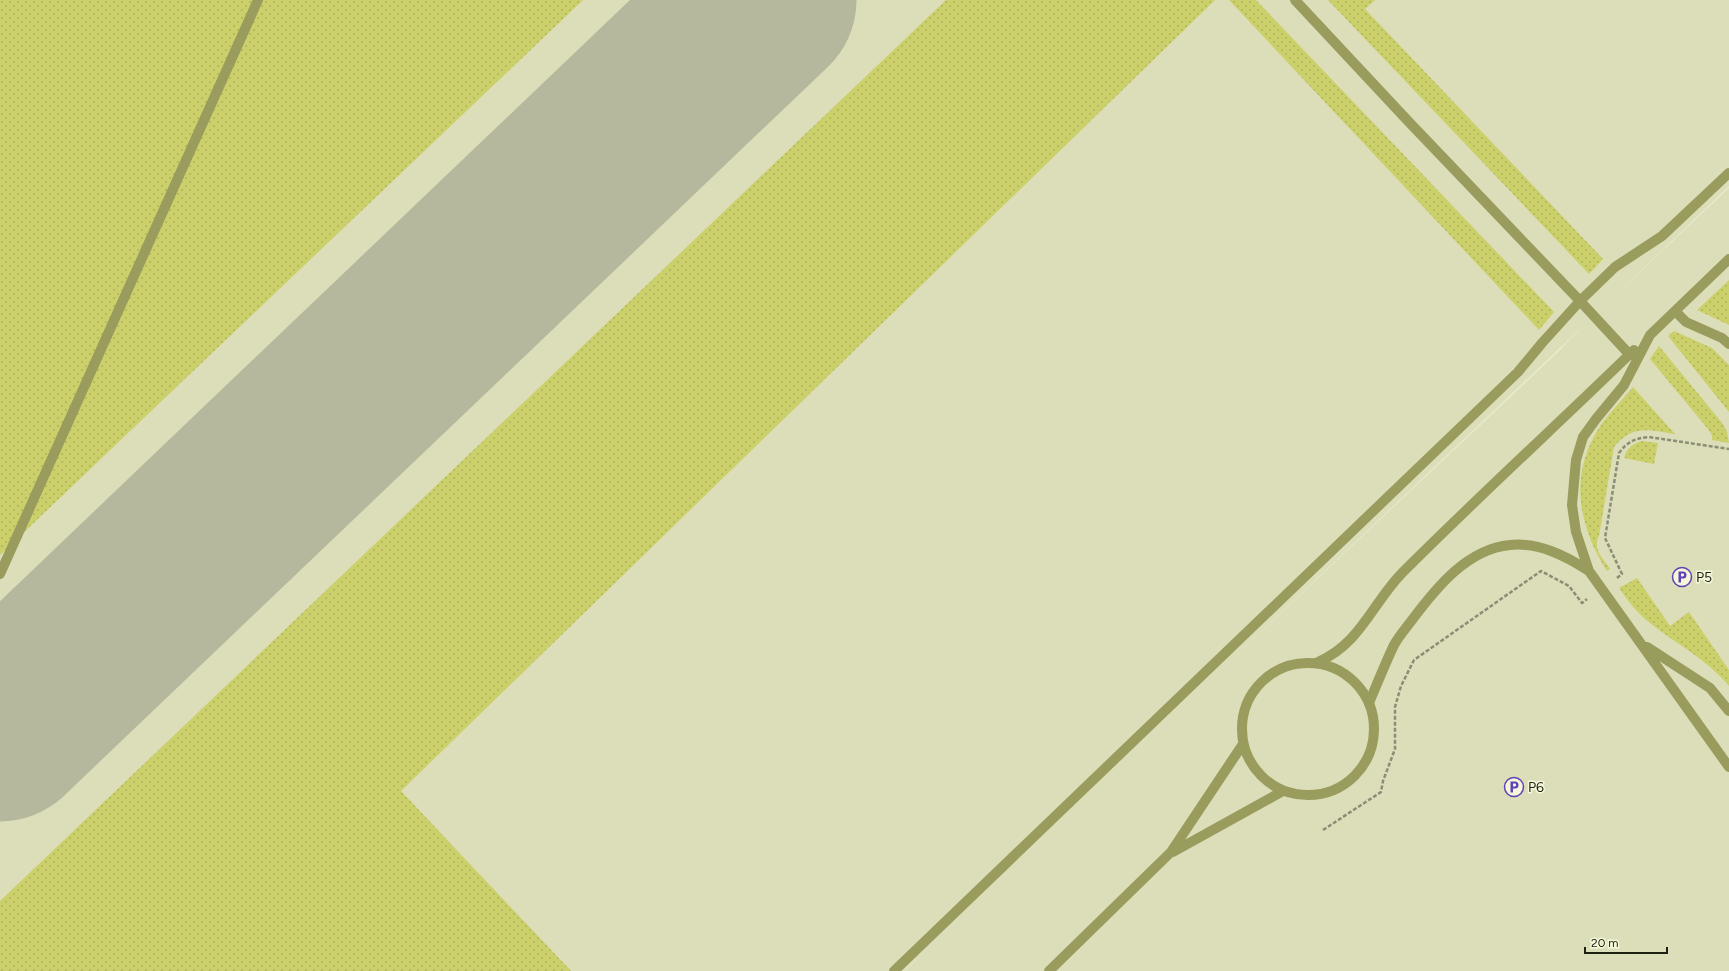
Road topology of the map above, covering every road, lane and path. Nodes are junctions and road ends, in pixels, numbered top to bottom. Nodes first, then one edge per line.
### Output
1 (258, 0) edge
2 (1296, 0) edge
3 (1729, 173) edge
4 (1729, 259) edge
5 (1580, 300) junction
6 (1675, 311) junction
7 (1650, 335) junction
8 (1729, 344) edge
9 (1630, 355) junction
10 (1729, 449) edge
11 (1589, 572) junction
12 (0, 574) edge
13 (1600, 589) junction
14 (1640, 642) junction
15 (1318, 662) junction
16 (1369, 704) junction
17 (1729, 711) edge
18 (1242, 744) junction
19 (1729, 767) edge
20 (1283, 791) junction
21 (1323, 830) dead end
22 (1171, 852) junction
23 (894, 971) edge
24 (1049, 971) edge

1 - 12 street
2 - 5 street
3 - 5 street
4 - 6 street
5 - 9 street
5 - 23 street
6 - 7 street
6 - 8 street
7 - 9 street
7 - 11 street
9 - 15 street
10 - 13 path
11 - 13 street
11 - 16 street
13 - 14 street
13 - 21 path
14 - 17 street
14 - 19 street
15 - 16 street
15 - 18 street
16 - 20 street
18 - 20 street
18 - 22 street
20 - 22 street
22 - 24 street

